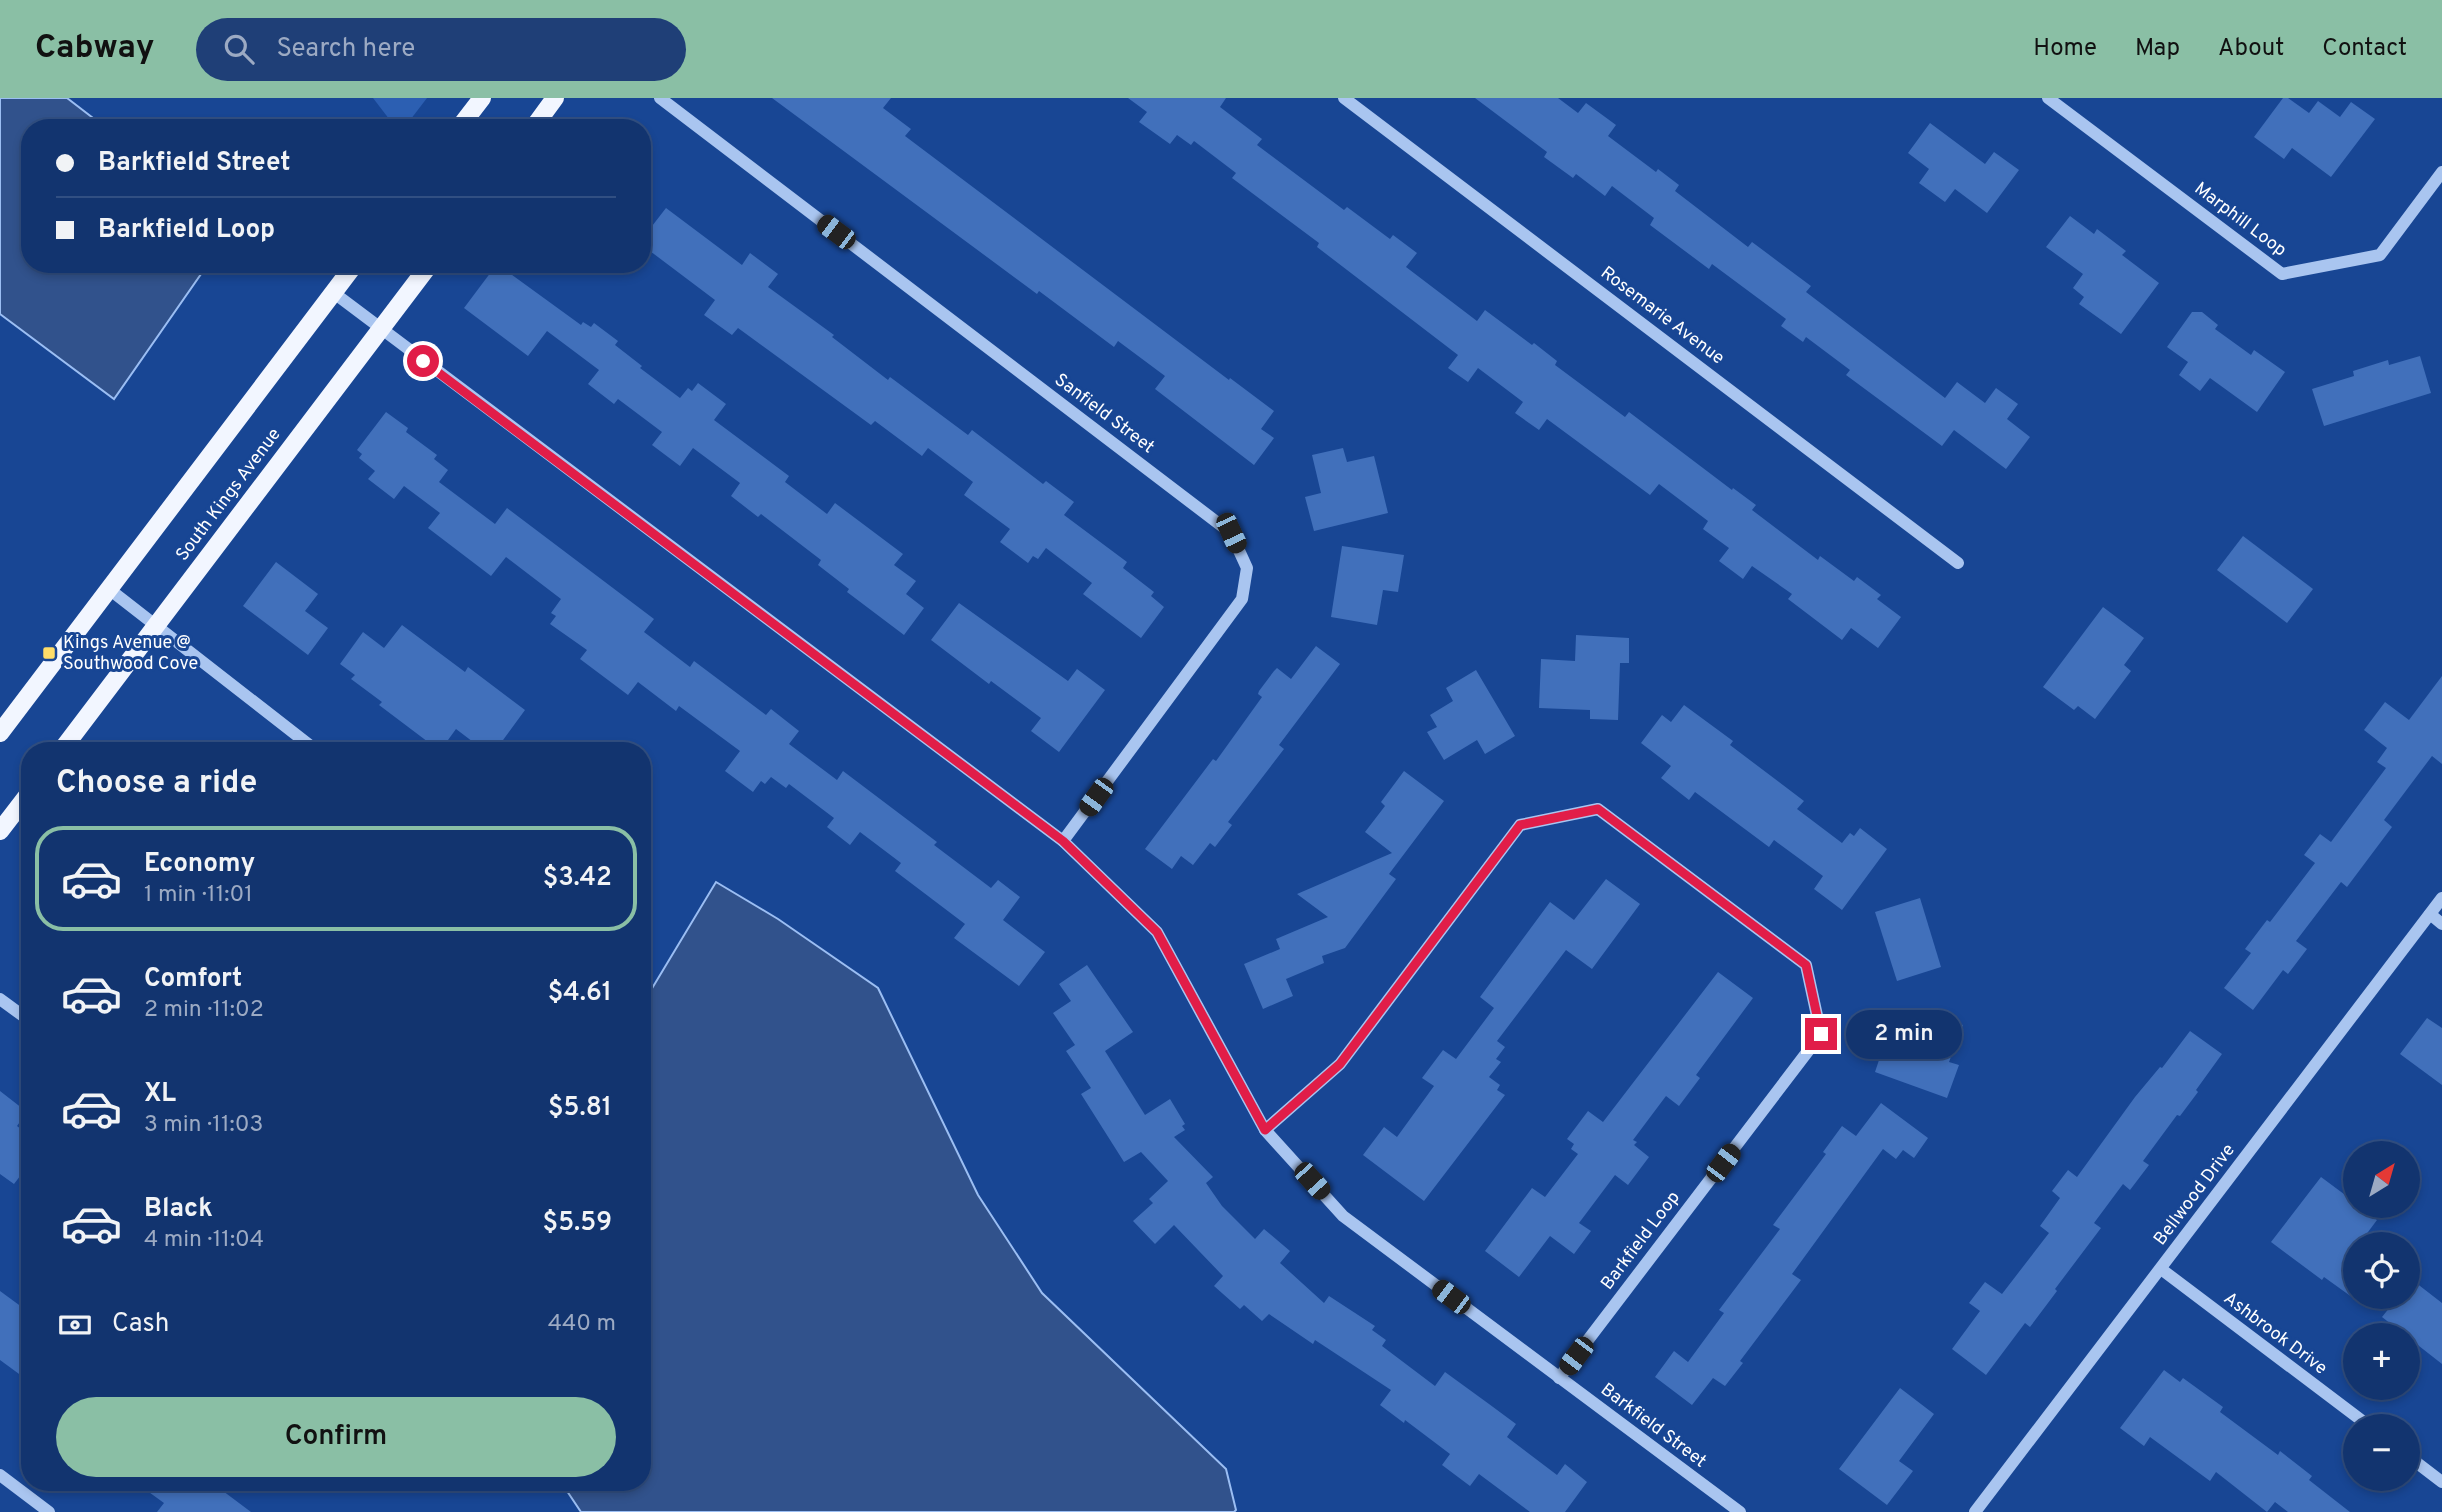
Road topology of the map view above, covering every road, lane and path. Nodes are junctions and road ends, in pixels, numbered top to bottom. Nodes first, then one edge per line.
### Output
1 (482, 98) edge
2 (555, 98) edge
3 (660, 98) edge
4 (1344, 98) edge
5 (2048, 98) edge
6 (466, 119) edge
7 (540, 119) edge
8 (2442, 172) edge
9 (348, 273) edge
10 (423, 273) edge
11 (334, 293) junction
12 (380, 329) junction
13 (1958, 562) dead end
14 (109, 589) junction
15 (157, 626) junction
16 (0, 733) edge
17 (68, 742) edge
18 (305, 742) edge
19 (21, 804) edge
20 (0, 831) edge
21 (1063, 841) junction
22 (2442, 898) edge
23 (2430, 915) junction
24 (2442, 924) edge
25 (0, 999) edge
26 (21, 1014) edge
27 (1265, 1130) junction
28 (2161, 1269) junction
29 (1559, 1378) junction
30 (2353, 1414) edge
31 (2420, 1465) edge
32 (0, 1475) edge
33 (2442, 1482) edge
34 (21, 1491) edge
35 (21, 1491) edge
36 (49, 1512) edge
37 (1741, 1512) edge
38 (1975, 1512) edge

1 - 6 main road
2 - 7 main road
3 - 21 street, Sanfield Street
4 - 13 street, Rosemarie Avenue
5 - 8 street, Marphill Loop
9 - 11 main road
10 - 12 main road, South Kings Avenue
11 - 12 street, Barkfield Street
11 - 14 main road
12 - 15 main road, South Kings Avenue
12 - 21 street, Barkfield Street
14 - 15 street
14 - 16 main road
15 - 17 main road, South Kings Avenue
15 - 18 street
19 - 20 main road
21 - 27 street, Barkfield Street
22 - 23 street, Bellwood Drive
23 - 24 street
23 - 28 street, Bellwood Drive
25 - 26 street
27 - 29 street, Barkfield Street
27 - 29 street, Barkfield Loop
28 - 30 street, Ashbrook Drive
28 - 38 street, Bellwood Drive
29 - 37 street, Barkfield Street
31 - 33 street
32 - 35 street
34 - 36 street

